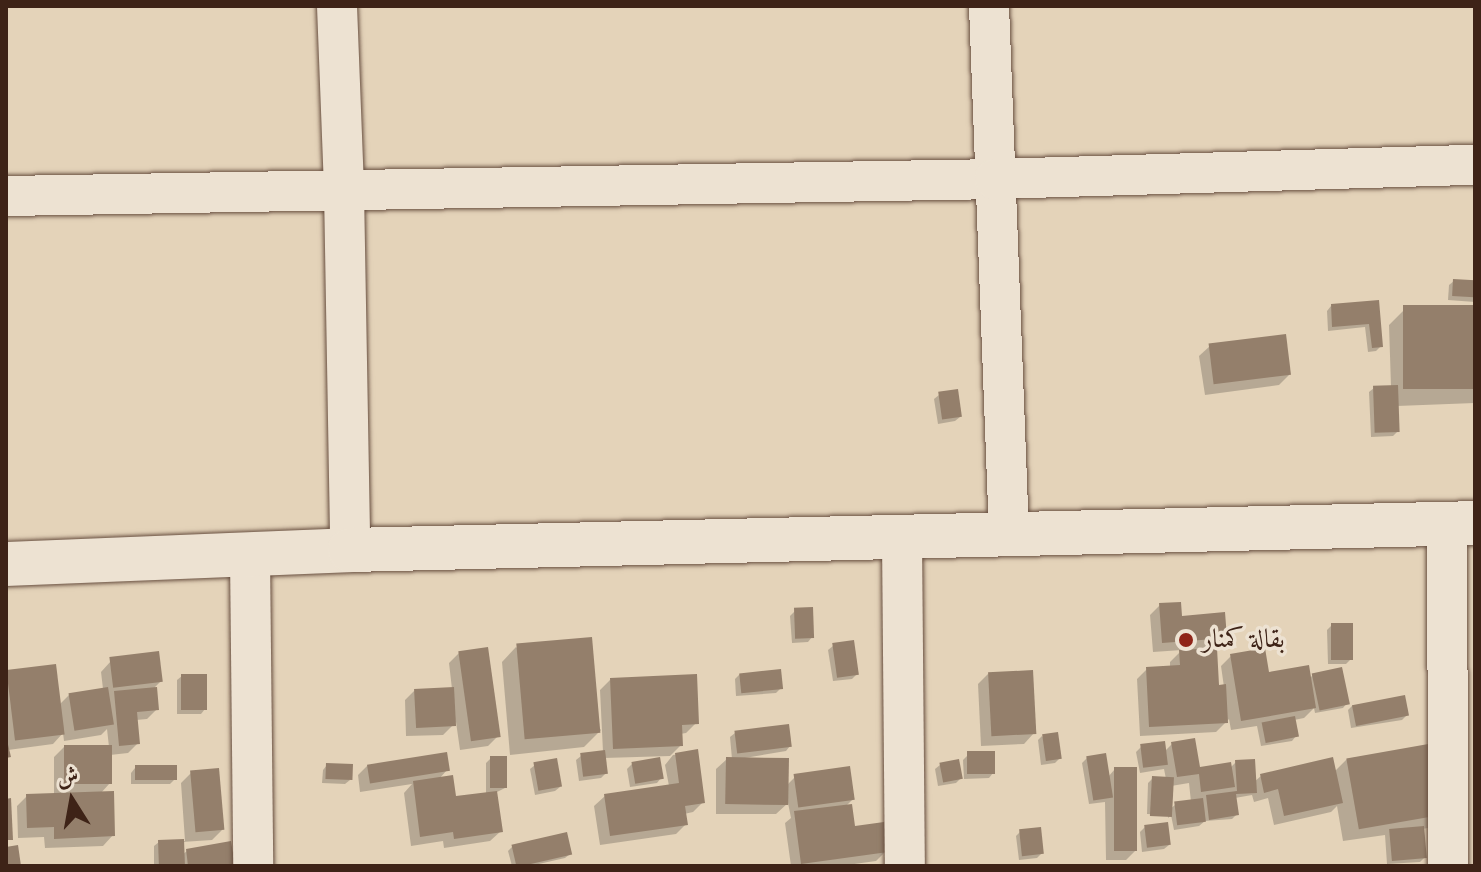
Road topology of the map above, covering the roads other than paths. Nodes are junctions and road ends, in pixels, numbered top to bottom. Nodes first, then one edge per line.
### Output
1 (337, 6) edge
2 (989, 6) edge
3 (1475, 165) edge
4 (995, 179) junction
5 (344, 190) junction
6 (6, 196) edge
7 (1461, 524) edge
8 (1009, 535) junction
9 (902, 538) junction
10 (350, 550) junction
11 (250, 556) junction
12 (6, 564) edge
13 (253, 866) edge
14 (905, 866) edge
15 (1448, 866) edge

1 - 5 street
2 - 4 street
3 - 4 street
4 - 5 street
4 - 8 street
5 - 6 street
5 - 10 street
7 - 8 street
7 - 15 street
8 - 9 street
9 - 10 street
9 - 14 street
10 - 11 street
11 - 12 street
11 - 13 street

